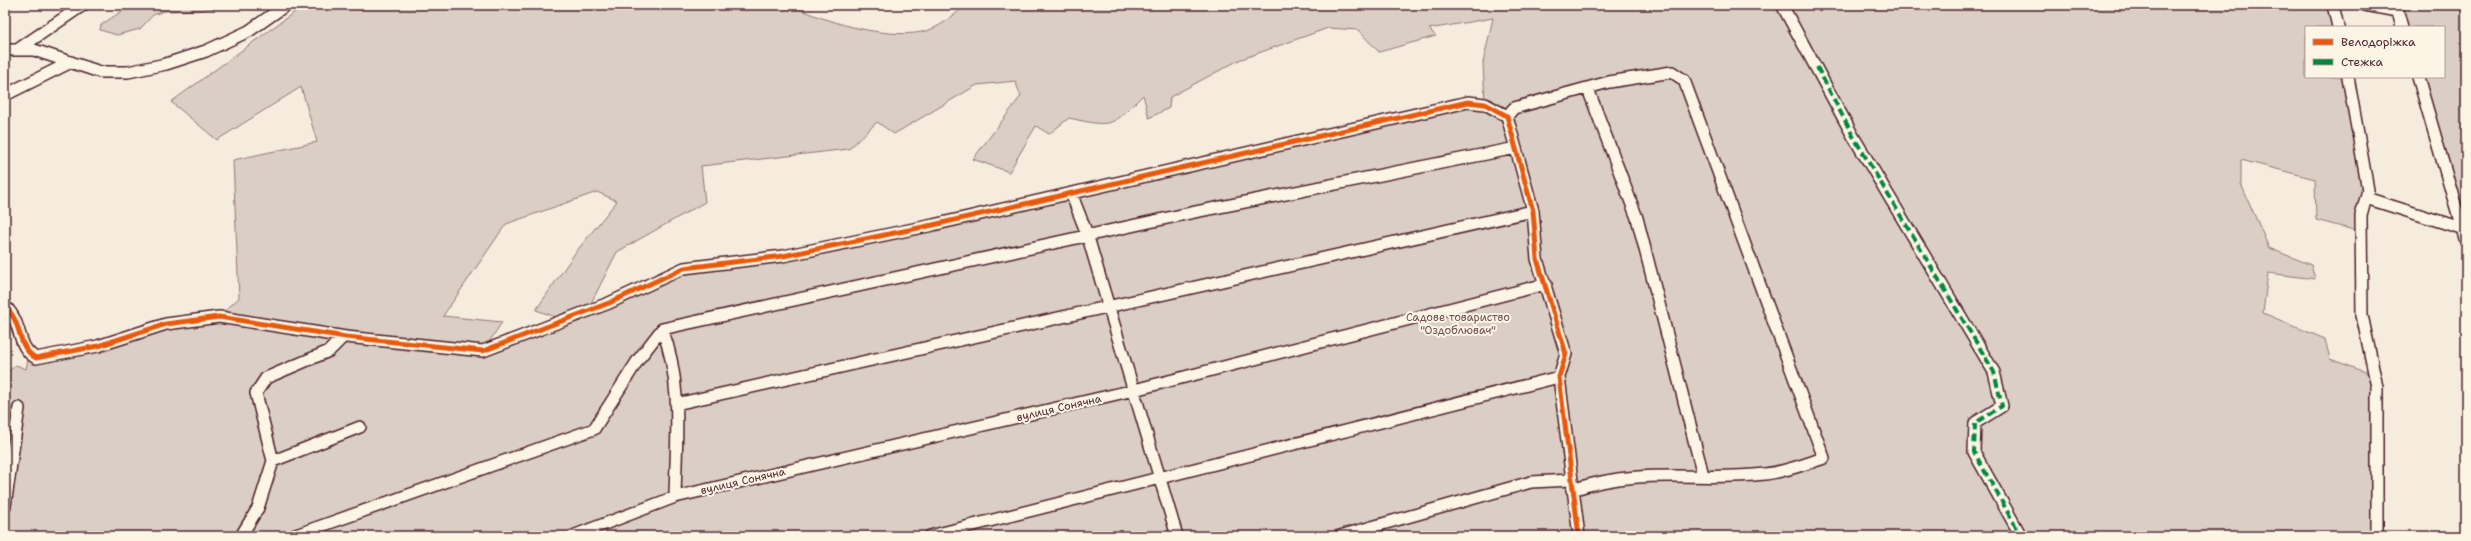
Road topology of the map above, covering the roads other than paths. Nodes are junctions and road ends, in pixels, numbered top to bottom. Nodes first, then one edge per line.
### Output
1 (83, 5) edge
2 (286, 5) edge
3 (1782, 5) edge
4 (2333, 5) edge
5 (2365, 5) edge
6 (2397, 8) edge
7 (2338, 26) edge
8 (2402, 26) edge
9 (5, 50) edge
10 (17, 50) junction
11 (71, 62) junction
12 (2348, 78) edge
13 (2418, 78) edge
14 (1588, 90) junction
15 (5, 95) edge
16 (1507, 116) junction
17 (1516, 148) junction
18 (1071, 193) junction
19 (2366, 198) junction
20 (1533, 211) junction
21 (2461, 228) junction
22 (1087, 234) junction
23 (2466, 242) edge
24 (1546, 284) junction
25 (5, 306) edge
26 (1108, 307) junction
27 (662, 329) junction
28 (343, 337) junction
29 (1559, 377) junction
30 (1134, 390) junction
31 (676, 404) junction
32 (19, 408) dead end
33 (360, 427) dead end
34 (273, 461) junction
35 (1703, 475) junction
36 (1159, 478) junction
37 (1571, 485) junction
38 (675, 497) junction
39 (5, 506) edge
40 (240, 536) edge
41 (293, 536) edge
42 (574, 536) edge
43 (930, 536) edge
44 (1177, 536) edge
45 (1340, 536) edge
46 (1579, 536) edge
47 (2021, 536) edge
48 (2377, 536) edge

1 - 10 street
2 - 11 street
3 - 47 street
4 - 7 street
5 - 6 street
6 - 8 street
9 - 10 street
10 - 11 street
11 - 15 street
12 - 19 street
13 - 21 street
14 - 16 street
14 - 35 street
14 - 35 street
16 - 17 street
16 - 18 street
17 - 20 street
17 - 22 street
18 - 22 street
18 - 28 street
19 - 21 street
19 - 48 street
20 - 24 street
20 - 26 street
21 - 23 street
22 - 26 street
22 - 27 street
24 - 29 street
24 - 30 street, вулиця Сонячна
25 - 28 street
26 - 30 street
26 - 31 street
27 - 31 street
27 - 41 street
28 - 34 street
29 - 36 street
29 - 37 street
30 - 36 street
30 - 38 street, вулиця Сонячна
31 - 38 street
32 - 39 street
33 - 34 street
34 - 40 street
35 - 37 street
36 - 43 street
36 - 44 street
37 - 45 street
37 - 46 street
38 - 42 street, вулиця Сонячна

